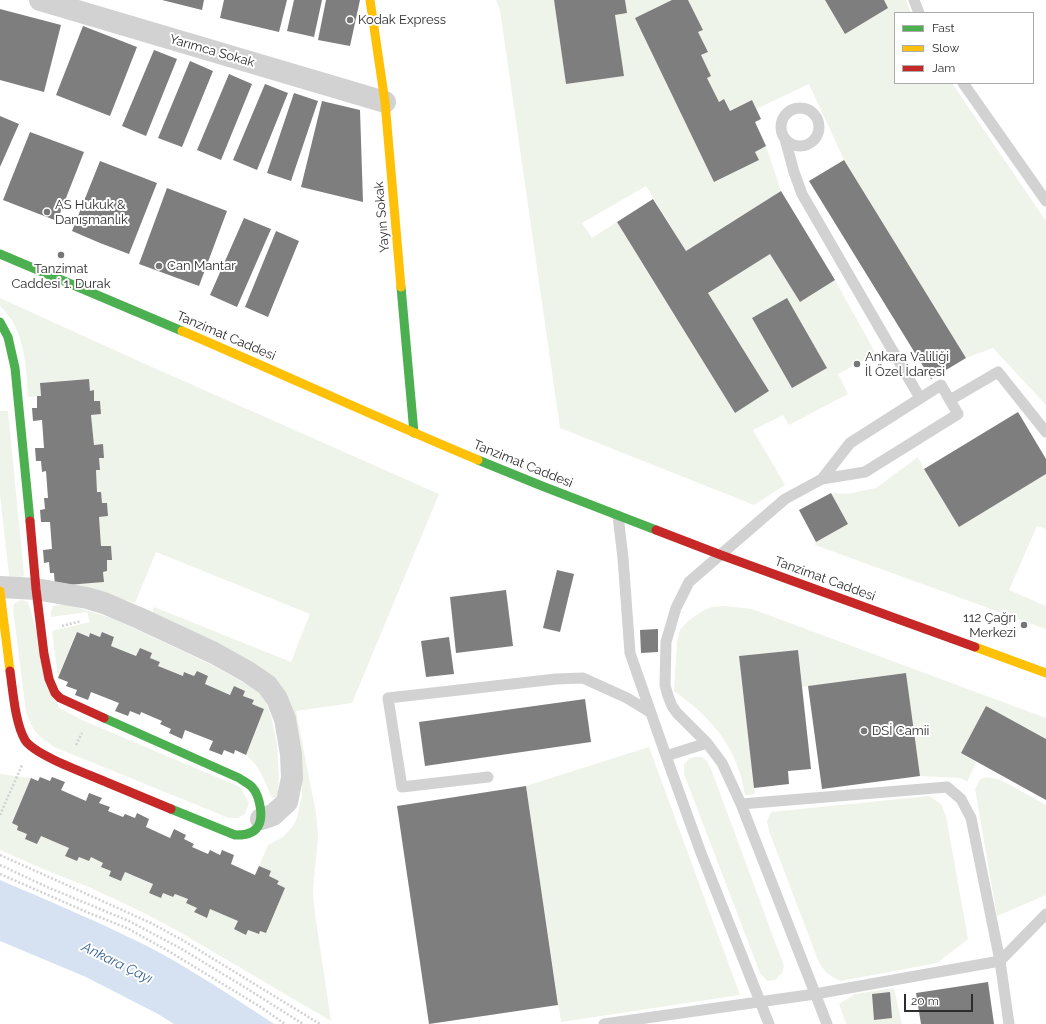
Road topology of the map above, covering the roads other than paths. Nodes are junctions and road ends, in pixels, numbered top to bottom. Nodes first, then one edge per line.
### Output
1 (40, 0) edge
2 (370, 0) edge
3 (914, 0) edge
4 (919, 12) edge
5 (964, 84) edge
6 (385, 102) junction
7 (785, 139) dead end
8 (1046, 201) edge
9 (0, 254) edge
10 (0, 322) edge
11 (920, 398) junction
12 (950, 400) junction
13 (1046, 432) edge
14 (414, 433) junction
15 (822, 479) junction
16 (618, 516) junction
17 (721, 555) junction
18 (0, 587) edge
19 (36, 589) junction
20 (0, 591) edge
21 (1046, 673) edge
22 (650, 712) junction
23 (707, 743) junction
24 (666, 756) junction
25 (488, 777) dead end
26 (741, 804) junction
27 (261, 820) junction
28 (1046, 914) edge
29 (1000, 961) junction
30 (815, 994) junction
31 (760, 1002) junction
32 (604, 1024) edge
33 (769, 1024) edge
34 (827, 1024) edge
35 (1009, 1024) edge

1 - 6 street, Yarımca Sokak
2 - 6 street, Yayın Sokak
3 - 4 lane
5 - 8 lane
6 - 14 street, Yayın Sokak
7 - 11 lane
9 - 14 street, Tanzimat Caddesi
10 - 19 street
11 - 12 lane
11 - 15 lane
12 - 13 lane
12 - 15 lane
14 - 16 street, Tanzimat Caddesi
15 - 17 lane
16 - 17 street, Tanzimat Caddesi
16 - 22 lane
17 - 21 street, Tanzimat Caddesi
17 - 23 lane
18 - 19 street
19 - 27 street
19 - 27 street
20 - 27 street
22 - 24 lane
22 - 25 lane
23 - 24 lane
23 - 26 lane
24 - 31 lane
26 - 29 lane
26 - 30 lane
28 - 29 lane
29 - 30 lane
29 - 35 lane
30 - 31 lane
30 - 34 lane
31 - 32 lane
31 - 33 lane

